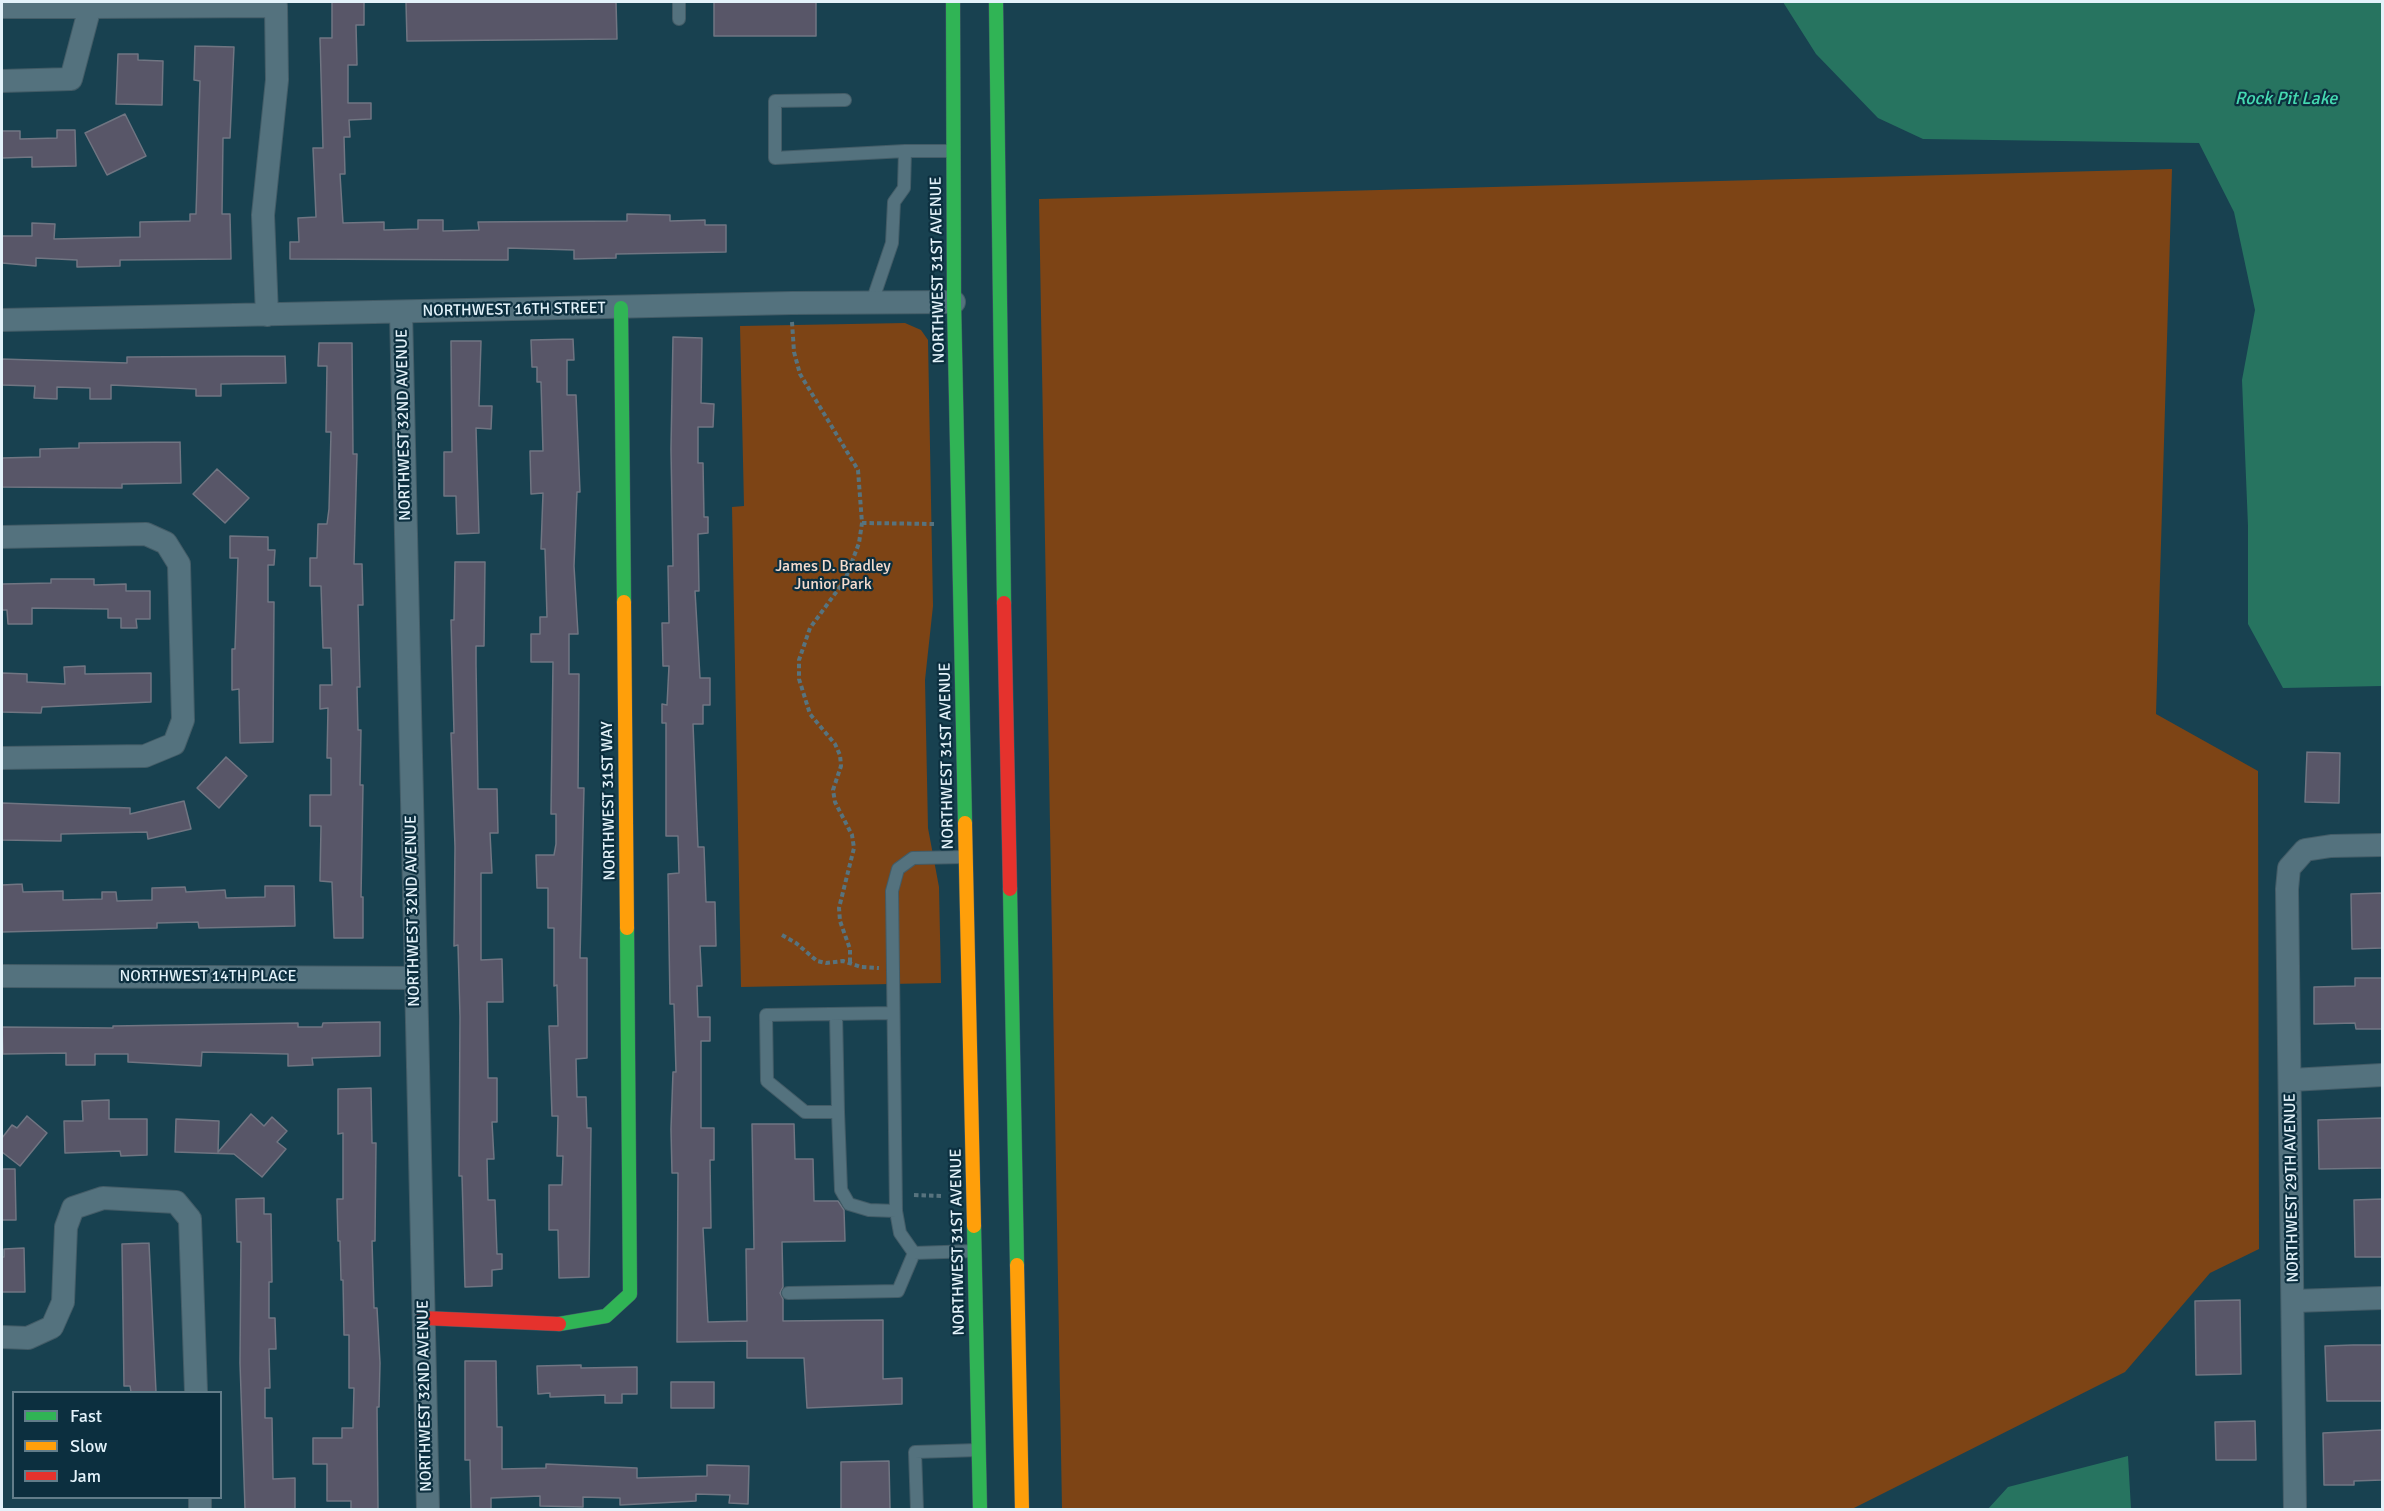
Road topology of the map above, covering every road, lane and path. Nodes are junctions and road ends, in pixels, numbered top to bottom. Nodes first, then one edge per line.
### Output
1 (679, 2) edge
2 (953, 2) edge
3 (996, 2) edge
4 (2, 7) edge
5 (90, 7) junction
6 (679, 19) dead end
7 (2, 81) edge
8 (845, 100) dead end
9 (904, 151) junction
10 (954, 151) junction
11 (872, 302) junction
12 (964, 306) junction
13 (621, 308) junction
14 (401, 312) junction
15 (267, 315) junction
16 (2, 320) edge
17 (792, 321) dead end
18 (988, 326) dead end
19 (999, 353) junction
20 (862, 523) junction
21 (936, 524) dead end
22 (2, 537) edge
23 (2, 758) edge
24 (2382, 845) edge
25 (965, 857) junction
26 (782, 935) dead end
27 (850, 962) junction
28 (883, 967) dead end
29 (2, 976) edge
30 (415, 978) junction
31 (893, 1013) junction
32 (836, 1014) junction
33 (2382, 1076) edge
34 (2291, 1080) junction
35 (838, 1112) junction
36 (914, 1196) dead end
37 (942, 1196) dead end
38 (896, 1211) junction
39 (974, 1251) junction
40 (914, 1253) junction
41 (788, 1293) dead end
42 (2382, 1298) edge
43 (2294, 1301) junction
44 (423, 1318) junction
45 (2, 1337) edge
46 (196, 1391) edge
47 (979, 1450) junction
48 (428, 1509) edge
49 (917, 1509) edge
50 (980, 1509) edge
51 (1022, 1509) edge
52 (2295, 1509) edge

1 - 6 lane
2 - 10 main road, NORTHWEST 31ST AVENUE
3 - 19 main road
4 - 5 street
5 - 7 street
5 - 15 street
8 - 9 lane
9 - 10 lane
9 - 11 lane
10 - 12 main road, NORTHWEST 31ST AVENUE
11 - 12 street, NORTHWEST 16TH STREET
11 - 13 street, NORTHWEST 16TH STREET
12 - 25 main road, NORTHWEST 31ST AVENUE
13 - 14 street, NORTHWEST 16TH STREET
13 - 44 main road, NORTHWEST 31ST WAY
14 - 15 street, NORTHWEST 16TH STREET
14 - 30 street, NORTHWEST 32ND AVENUE
15 - 16 street, NORTHWEST 16TH STREET
17 - 20 path
18 - 19 main road
19 - 51 main road
20 - 21 path
20 - 27 path
22 - 23 street
24 - 34 street, NORTHWEST 29TH AVENUE
25 - 31 lane
25 - 39 main road, NORTHWEST 31ST AVENUE
26 - 27 path
27 - 28 path
29 - 30 street, NORTHWEST 14TH PLACE
30 - 44 street, NORTHWEST 32ND AVENUE
31 - 32 lane
31 - 38 lane
32 - 35 lane
32 - 35 lane
33 - 34 street
34 - 43 street, NORTHWEST 29TH AVENUE
35 - 38 lane
36 - 37 path
38 - 40 lane
39 - 40 lane
39 - 47 main road, NORTHWEST 31ST AVENUE
40 - 41 lane
42 - 43 street
43 - 52 street, NORTHWEST 29TH AVENUE
44 - 48 street, NORTHWEST 32ND AVENUE
45 - 46 street
47 - 49 lane
47 - 50 main road, NORTHWEST 31ST AVENUE

